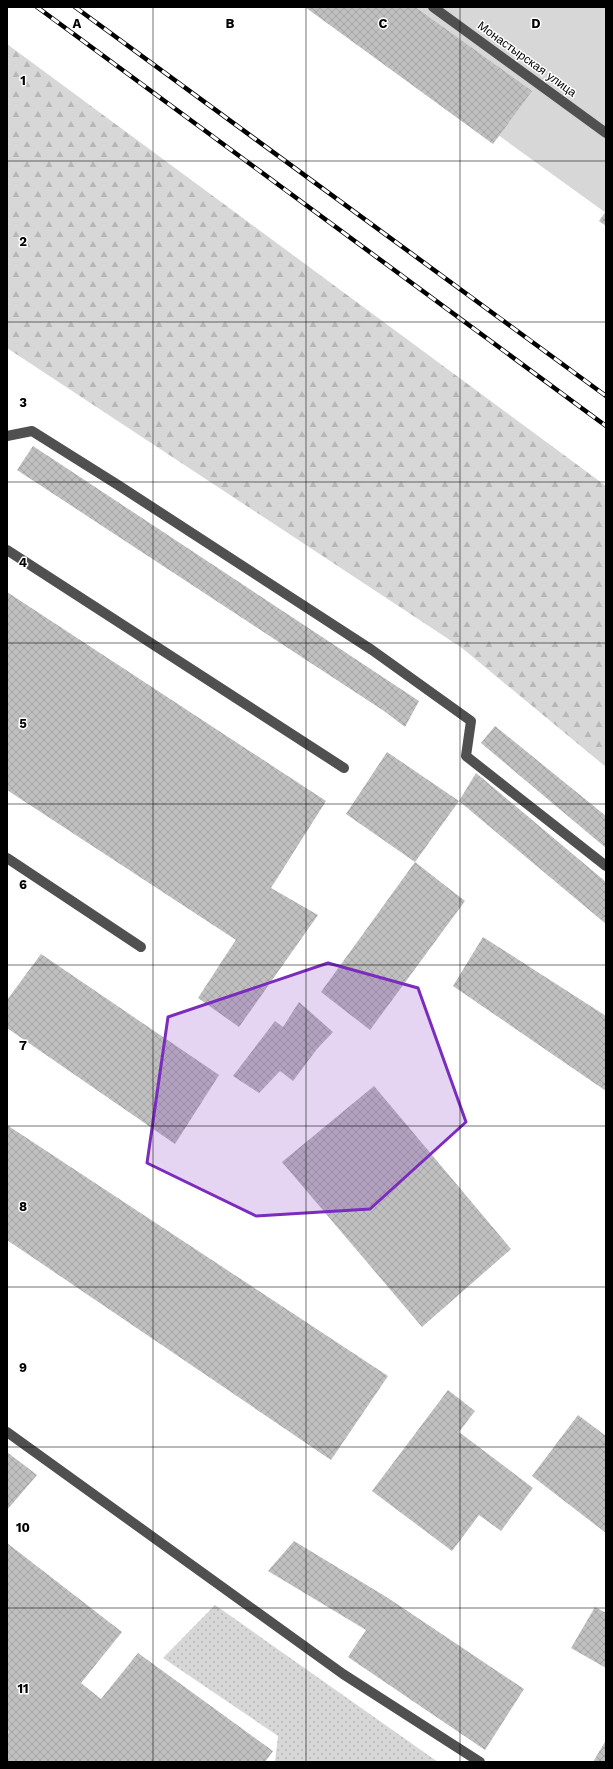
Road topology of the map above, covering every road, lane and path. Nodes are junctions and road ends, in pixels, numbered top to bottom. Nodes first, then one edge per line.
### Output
1 (432, 7) edge
2 (606, 133) edge
3 (7, 436) edge
4 (7, 550) edge
5 (344, 768) dead end
6 (7, 858) edge
7 (606, 866) edge
8 (141, 947) dead end
9 (7, 1432) edge
10 (480, 1762) edge

1 - 2 street, Монастырская улица
3 - 7 street
4 - 5 street
6 - 8 street
9 - 10 street

